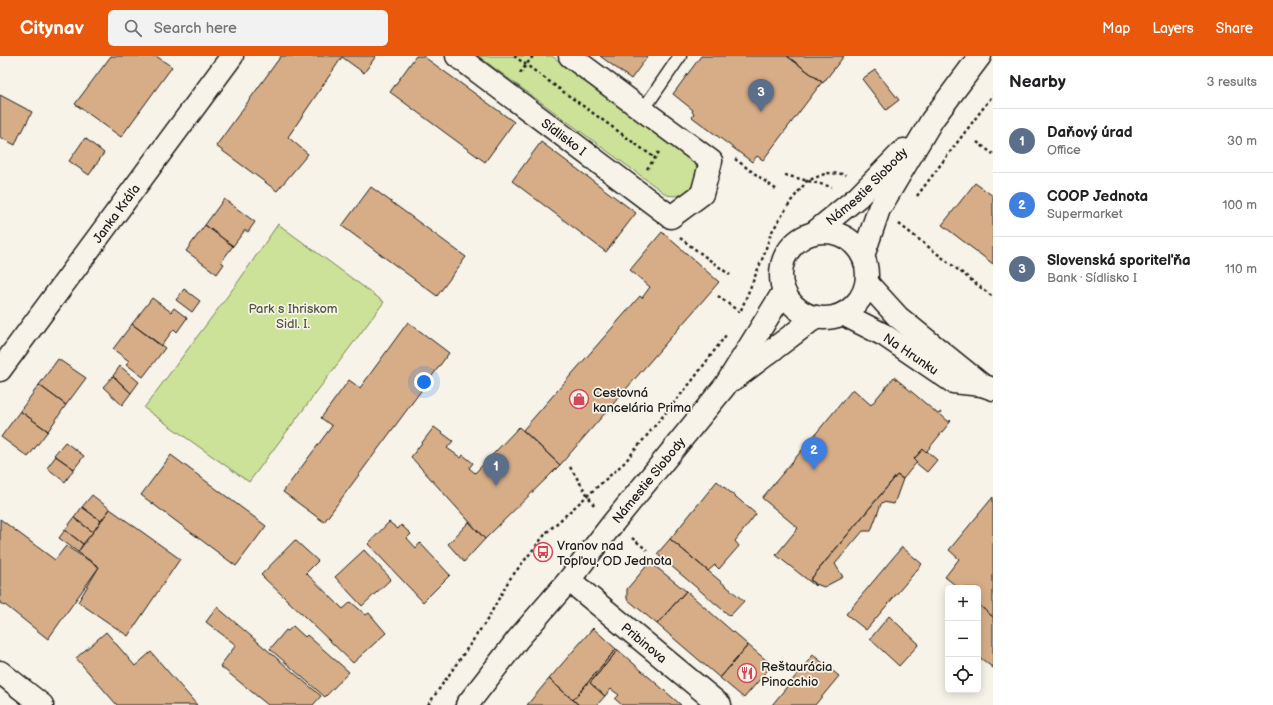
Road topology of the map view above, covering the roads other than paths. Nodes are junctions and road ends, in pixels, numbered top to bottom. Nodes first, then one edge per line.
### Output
1 (232, 56) edge
2 (457, 56) edge
3 (570, 56) edge
4 (680, 56) edge
5 (980, 56) edge
6 (643, 110) junction
7 (932, 120) junction
8 (815, 232) junction
9 (863, 256) junction
10 (867, 283) junction
11 (784, 291) junction
12 (842, 314) junction
13 (816, 317) junction
14 (0, 370) edge
15 (726, 386) junction
16 (988, 387) edge
17 (569, 580) junction
18 (0, 672) edge
19 (42, 705) edge
20 (467, 705) edge
21 (720, 705) edge

1 - 14 street, Janka Kráľa
2 - 6 street, Sídlisko I
3 - 6 street
4 - 6 lane
5 - 7 street, Námestie Slobody
7 - 8 street, Námestie Slobody
7 - 9 street, Námestie Slobody
8 - 9 street
8 - 11 street
9 - 10 street
10 - 12 street
10 - 16 street, Na Hrunku
11 - 13 street
11 - 15 street, Námestie Slobody
12 - 13 street
12 - 16 street, Na Hrunku
13 - 15 street, Námestie Slobody
15 - 17 street, Námestie Slobody
17 - 20 street, Námestie Slobody
17 - 21 street, Pribinova
18 - 19 street

